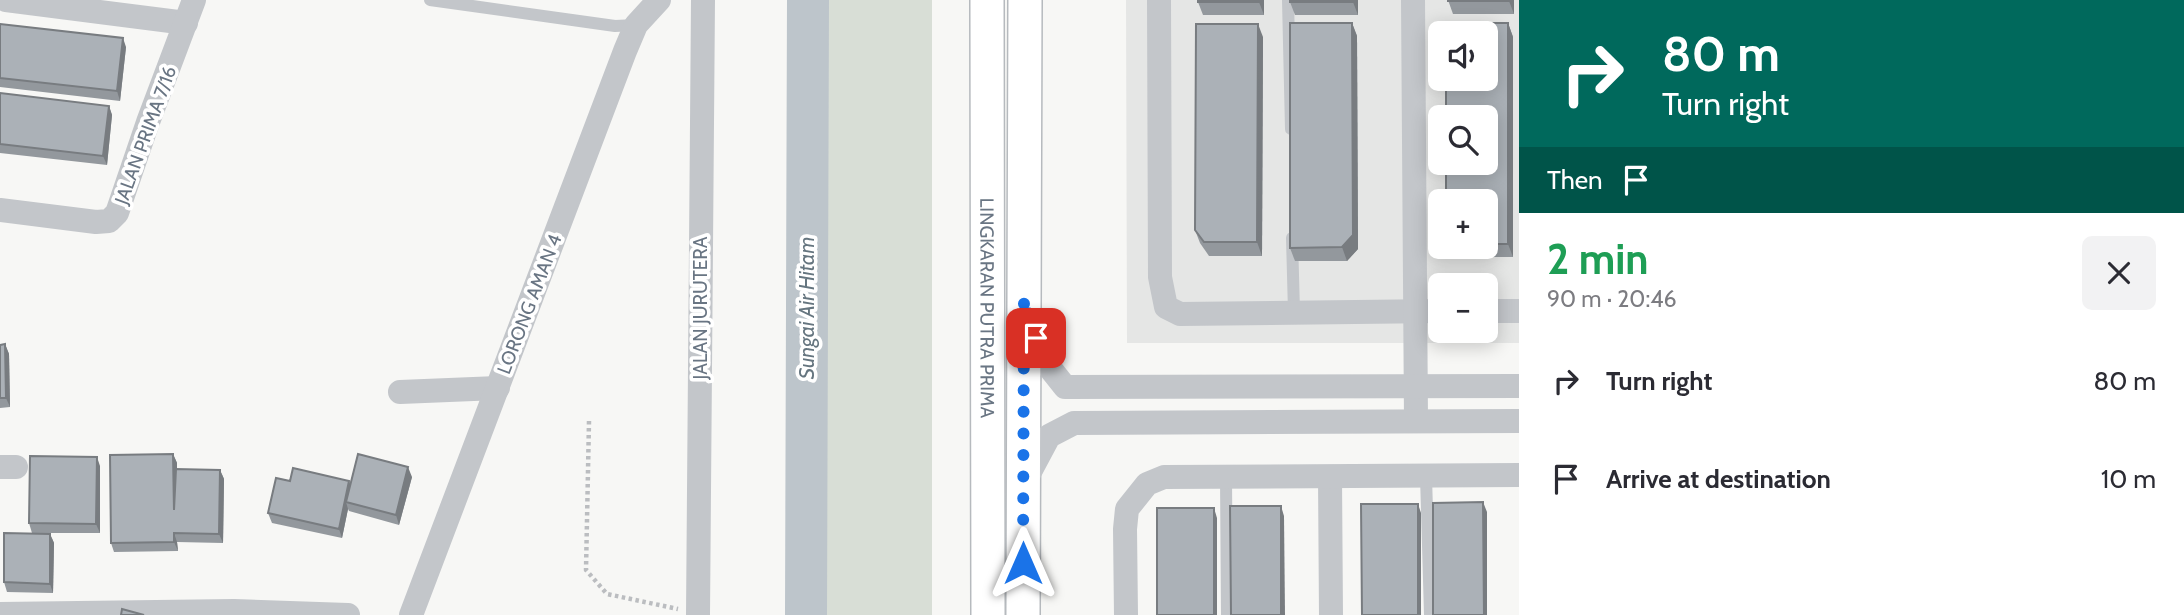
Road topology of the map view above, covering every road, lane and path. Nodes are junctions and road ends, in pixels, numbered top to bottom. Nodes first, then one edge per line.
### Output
1 (6, 0) edge
2 (430, 0) edge
3 (659, 0) edge
4 (703, 0) edge
5 (987, 0) edge
6 (1025, 0) edge
7 (1159, 0) edge
8 (1288, 0) edge
9 (1413, 0) edge
10 (190, 11) edge
11 (636, 25) junction
12 (1291, 136) edge
13 (0, 210) edge
14 (1292, 231) edge
15 (1024, 298) junction
16 (1416, 311) junction
17 (1428, 311) edge
18 (1498, 311) edge
19 (1519, 311) edge
20 (1294, 312) junction
21 (1416, 386) junction
22 (1519, 386) edge
23 (498, 388) junction
24 (400, 392) dead end
25 (589, 421) dead end
26 (1416, 421) junction
27 (1519, 421) edge
28 (1519, 474) edge
29 (1426, 476) junction
30 (1226, 477) junction
31 (1330, 477) junction
32 (1023, 484) junction
33 (691, 613) edge
34 (0, 614) edge
35 (348, 615) edge
36 (411, 615) edge
37 (988, 615) edge
38 (1023, 615) edge
39 (1126, 615) edge
40 (1227, 615) edge
41 (1331, 615) edge
42 (1430, 615) edge

1 - 10 street
2 - 11 lane
3 - 11 street, LORONG AMAN 4
4 - 33 street, JALAN JURUTERA
5 - 37 main road, LINGKARAN PUTRA PRIMA
6 - 15 main road, LINGKARAN PUTRA PRIMA
7 - 20 street
8 - 12 lane
9 - 16 street
10 - 13 street, JALAN PRIMA 7/16
11 - 23 street, LORONG AMAN 4
14 - 20 lane
15 - 21 street
15 - 32 main road, LINGKARAN PUTRA PRIMA
16 - 17 street
16 - 20 street
16 - 21 street
18 - 19 street
21 - 22 street
21 - 26 street
23 - 24 street
23 - 36 street, LORONG AMAN 4
25 - 33 path
26 - 27 street
26 - 32 street
28 - 29 street
29 - 31 street
29 - 42 lane
30 - 31 street
30 - 39 street
30 - 40 lane
31 - 41 street
32 - 38 main road, LINGKARAN PUTRA PRIMA
34 - 35 street

